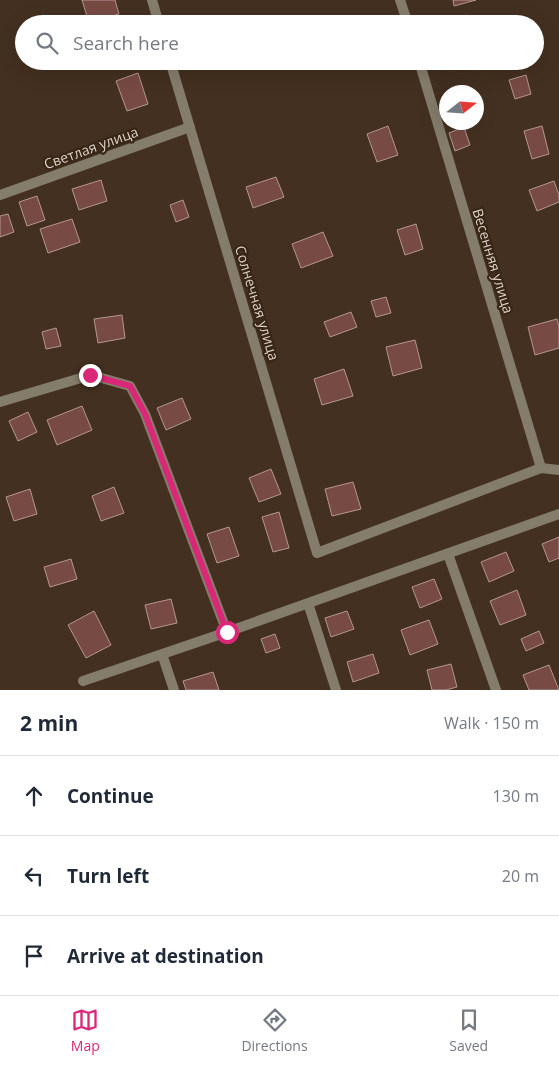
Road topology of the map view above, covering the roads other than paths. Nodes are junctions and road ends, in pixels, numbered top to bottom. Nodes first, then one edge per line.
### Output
1 (152, 0) edge
2 (400, 0) edge
3 (156, 15) edge
4 (405, 15) edge
5 (173, 70) edge
6 (422, 70) edge
7 (190, 127) junction
8 (0, 195) edge
9 (0, 402) edge
10 (541, 468) junction
11 (559, 470) edge
12 (559, 514) edge
13 (448, 554) junction
14 (308, 604) junction
15 (227, 632) junction
16 (162, 654) junction
17 (83, 681) dead end
18 (174, 690) edge
19 (336, 690) edge
20 (496, 690) edge

1 - 3 street
2 - 4 street
5 - 7 street, Солнечная улица
6 - 10 street, Весенняя улица
7 - 8 street, Светлая улица
7 - 10 street, Солнечная улица
9 - 15 street
10 - 11 street
12 - 13 street
13 - 14 street
13 - 20 street
14 - 15 street
14 - 19 street
15 - 16 street
16 - 17 street
16 - 18 street

